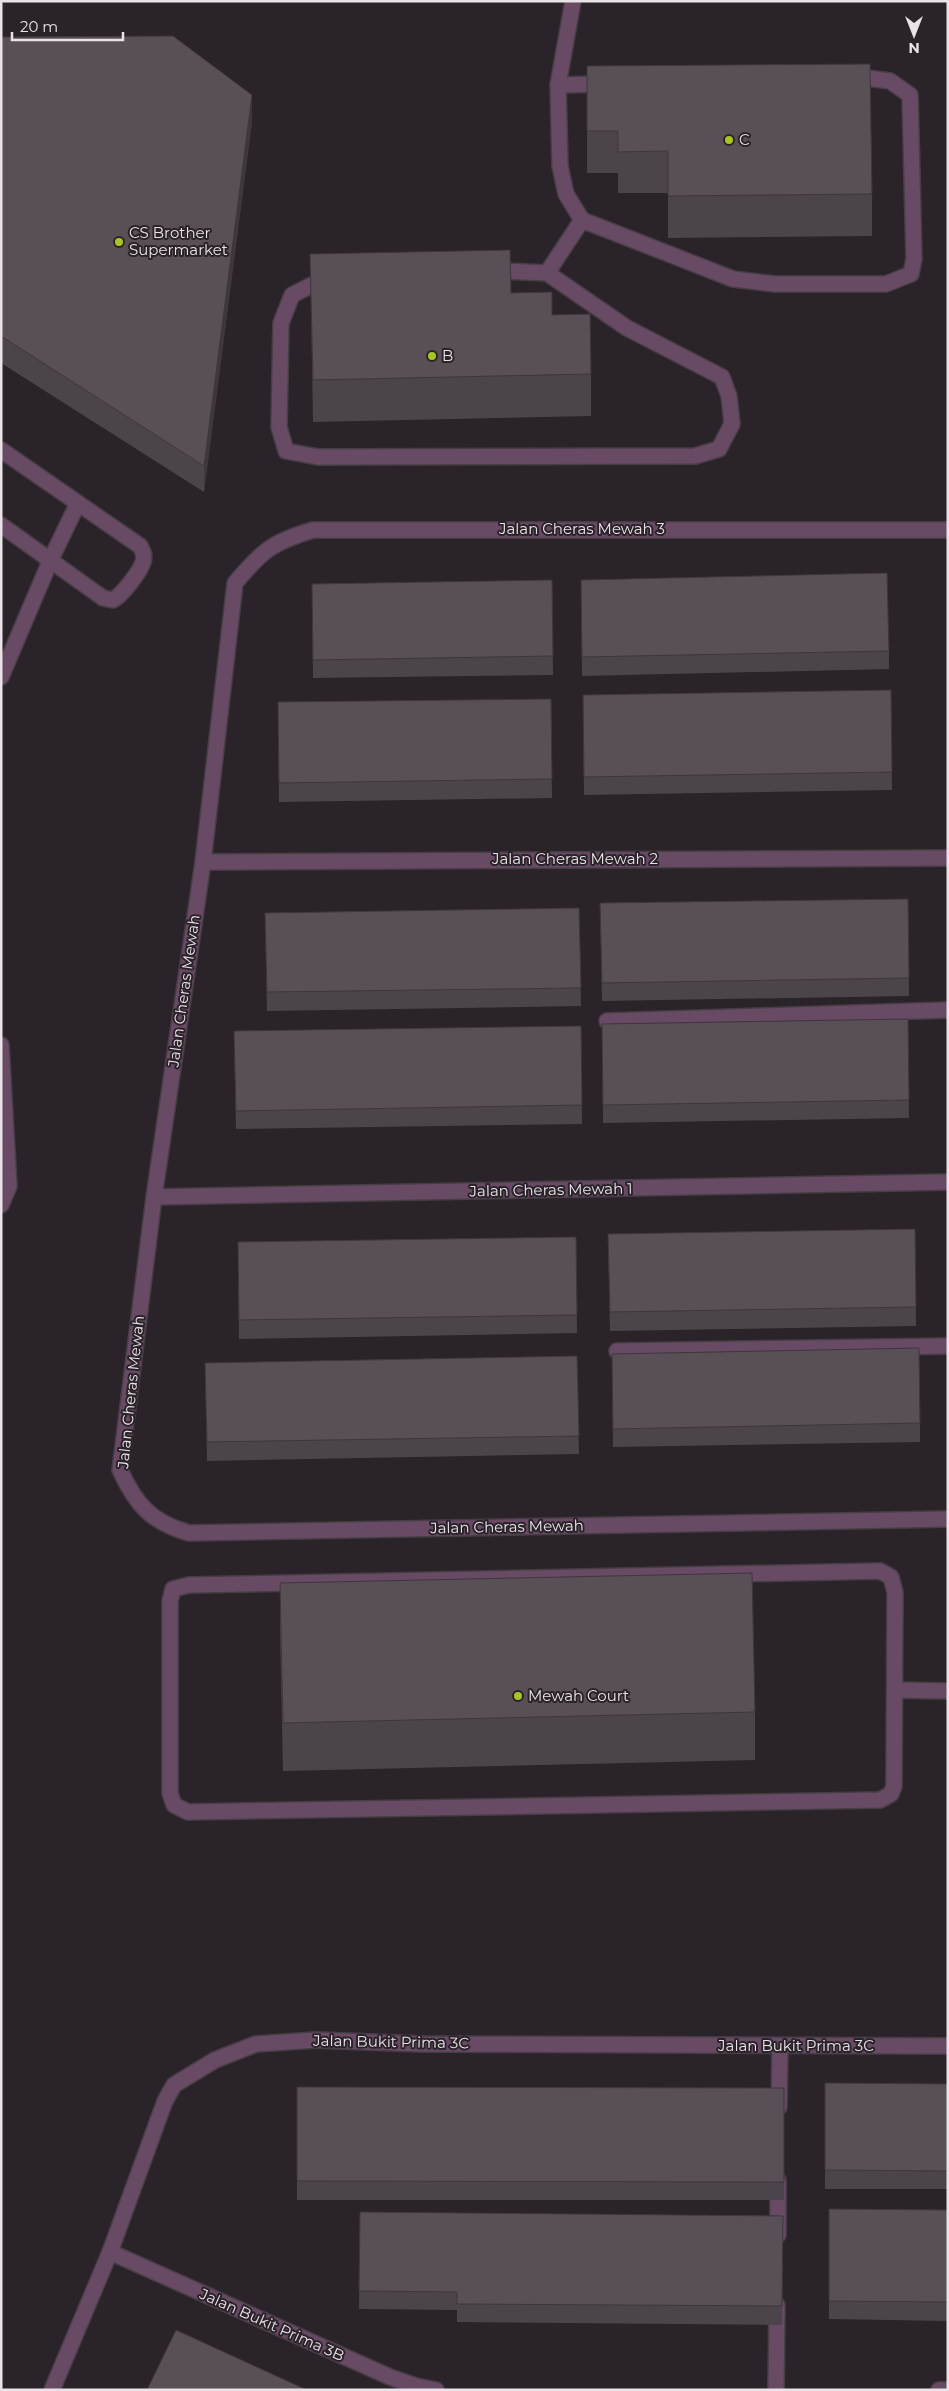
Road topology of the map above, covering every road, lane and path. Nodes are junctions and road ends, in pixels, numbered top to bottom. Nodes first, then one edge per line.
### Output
1 (574, 1) edge
2 (839, 77) edge
3 (626, 83) edge
4 (558, 85) junction
5 (582, 220) junction
6 (547, 273) junction
7 (1, 450) edge
8 (78, 503) junction
9 (1, 525) edge
10 (948, 530) edge
11 (50, 559) junction
12 (235, 583) joint
13 (1, 677) edge
14 (948, 858) edge
15 (203, 862) junction
16 (948, 1010) edge
17 (607, 1021) dead end
18 (1, 1045) edge
19 (948, 1182) edge
20 (154, 1198) junction
21 (1, 1205) edge
22 (948, 1346) edge
23 (617, 1351) dead end
24 (948, 1518) edge
25 (895, 1690) junction
26 (948, 1691) edge
27 (780, 2046) junction
28 (948, 2046) edge
29 (779, 2123) edge
30 (779, 2161) edge
31 (778, 2247) edge
32 (110, 2252) junction
33 (777, 2294) edge
34 (52, 2390) edge
35 (436, 2390) edge
36 (776, 2390) edge
37 (939, 2390) edge
38 (948, 2390) edge

1 - 4 street
2 - 5 street
3 - 4 street
4 - 5 street
5 - 6 street
6 - 6 street
7 - 8 street
8 - 11 street
8 - 11 street
9 - 11 street
10 - 12 street, Jalan Cheras Mewah 3
11 - 13 street
12 - 15 street, Jalan Cheras Mewah
14 - 15 street, Jalan Cheras Mewah 2
15 - 20 street, Jalan Cheras Mewah
16 - 17 street
18 - 21 street
19 - 20 street, Jalan Cheras Mewah 1
20 - 24 street, Jalan Cheras Mewah
22 - 23 street
25 - 25 street
25 - 26 street
27 - 28 street, Jalan Bukit Prima 3C
27 - 29 street
27 - 32 street, Jalan Bukit Prima 3C
30 - 31 street
32 - 34 street, Jalan Bukit Prima 3C
32 - 35 street, Jalan Bukit Prima 3B
33 - 36 street
37 - 38 street

